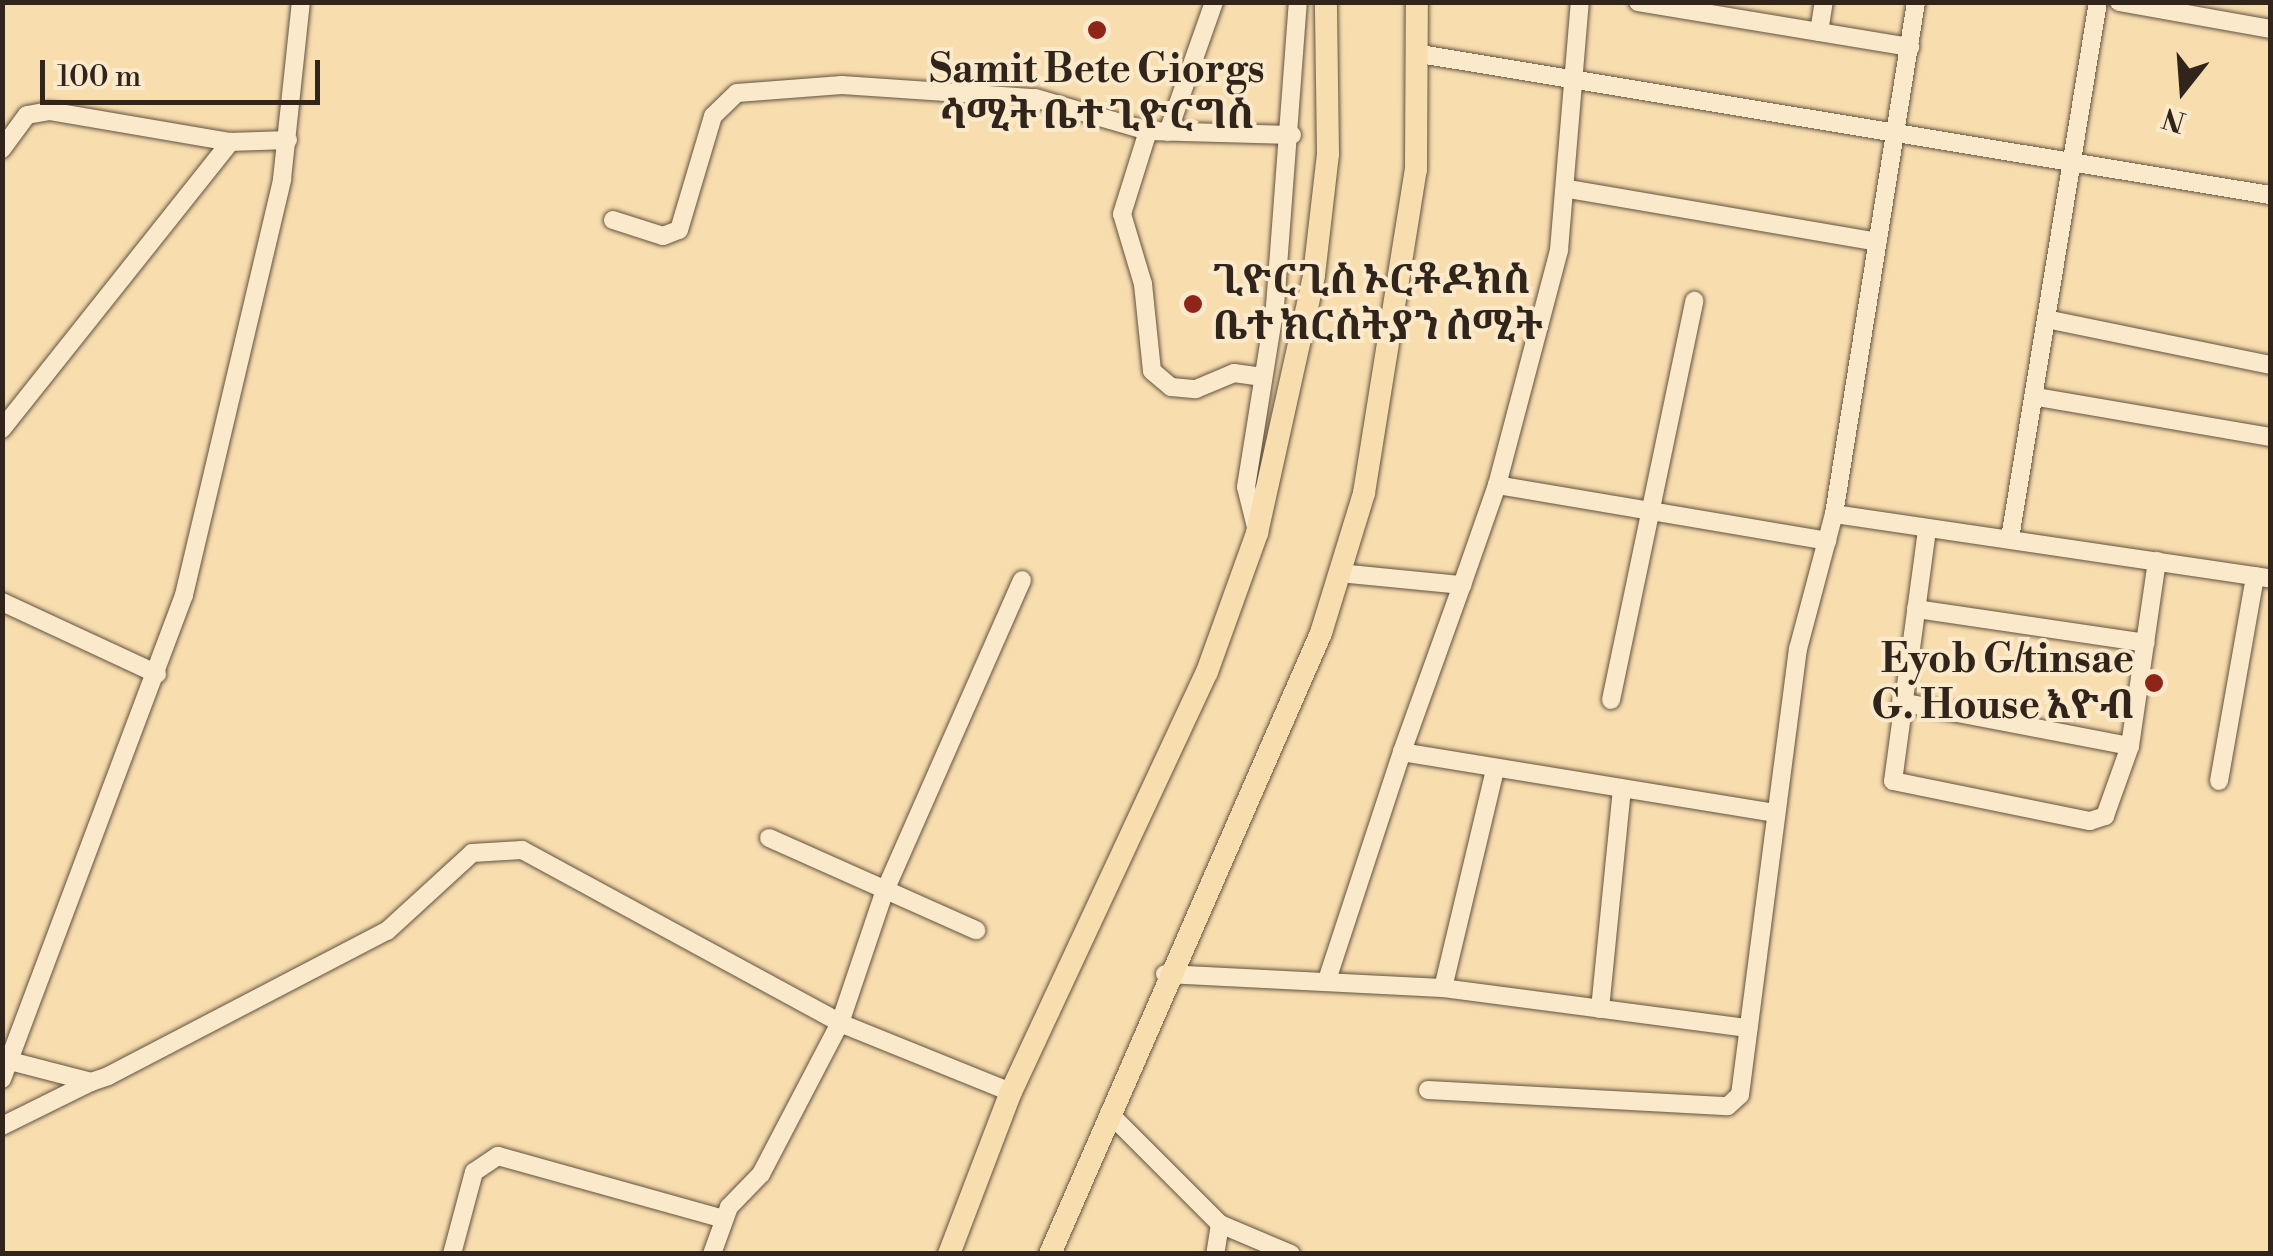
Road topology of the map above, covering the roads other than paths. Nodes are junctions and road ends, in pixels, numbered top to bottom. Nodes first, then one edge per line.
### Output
1 (301, 2) edge
2 (1214, 2) edge
3 (1298, 2) edge
4 (1326, 2) edge
5 (1417, 2) edge
6 (1580, 2) edge
7 (1638, 2) edge
8 (1824, 2) edge
9 (1916, 2) edge
10 (2098, 2) edge
11 (2120, 2) edge
12 (1691, 7) edge
13 (2270, 29) edge
14 (1818, 32) junction
15 (1910, 47) junction
16 (1420, 54) junction
17 (1574, 78) junction
18 (1148, 130) junction
19 (1894, 131) junction
20 (1168, 132) junction
21 (1292, 135) junction
22 (288, 140) junction
23 (230, 142) junction
24 (2, 149) edge
25 (2070, 158) junction
26 (1568, 189) junction
27 (2270, 195) edge
28 (613, 220) dead end
29 (1878, 242) junction
30 (1694, 301) dead end
31 (2051, 320) junction
32 (2270, 365) edge
33 (1261, 378) junction
34 (2037, 397) junction
35 (2, 429) edge
36 (2270, 437) edge
37 (1497, 485) junction
38 (1834, 514) junction
39 (1652, 516) junction
40 (1927, 530) junction
41 (1257, 532) junction
42 (2010, 538) junction
43 (1826, 541) junction
44 (2157, 561) junction
45 (1339, 573) junction
46 (2263, 577) edge
47 (1022, 580) dead end
48 (1462, 584) junction
49 (2, 602) edge
50 (1916, 609) junction
51 (2145, 643) junction
52 (157, 674) junction
53 (1611, 700) dead end
54 (1901, 702) junction
55 (2130, 746) junction
56 (1402, 752) junction
57 (1495, 770) junction
58 (2218, 780) dead end
59 (1622, 790) junction
60 (1773, 813) junction
61 (769, 838) dead end
62 (884, 893) junction
63 (976, 930) dead end
64 (1165, 974) junction
65 (1327, 980) junction
66 (1443, 988) junction
67 (1600, 1008) junction
68 (840, 1023) junction
69 (1748, 1028) junction
70 (6, 1070) edge
71 (91, 1082) junction
72 (1428, 1090) dead end
73 (1011, 1092) junction
74 (1109, 1112) junction
75 (2, 1126) edge
76 (723, 1218) junction
77 (1220, 1224) junction
78 (452, 1254) edge
79 (712, 1254) edge
80 (949, 1254) edge
81 (1050, 1254) edge
82 (1215, 1254) edge
83 (1291, 1254) edge

1 - 22 street
2 - 20 street
3 - 21 street
4 - 41 main road
5 - 16 main road
6 - 17 street
7 - 12 street
8 - 14 street
9 - 15 street
10 - 25 street
11 - 13 street
12 - 14 street
14 - 15 street
15 - 19 street
16 - 17 street
16 - 45 main road
17 - 19 street
17 - 26 street
18 - 20 street
18 - 28 street
18 - 33 street
19 - 25 street
19 - 29 street
20 - 21 street
21 - 33 street
22 - 23 street
22 - 52 street
23 - 24 street
23 - 35 street
25 - 27 street
25 - 31 street
26 - 29 street
26 - 37 street
29 - 38 street
30 - 39 street
31 - 32 street
31 - 34 street
33 - 41 street
34 - 36 street
34 - 42 street
37 - 39 street
37 - 48 street
38 - 40 street
38 - 43 street
39 - 43 street
39 - 53 street
40 - 42 street
40 - 50 street
41 - 73 main road
42 - 44 street
43 - 60 street
44 - 46 street
44 - 51 street
45 - 48 street
45 - 64 main road
46 - 58 street
47 - 62 street
48 - 56 street
49 - 52 street
50 - 51 street
50 - 54 street
51 - 55 street
52 - 70 street
54 - 55 street
54 - 55 street
56 - 57 street
56 - 65 street
57 - 59 street
57 - 66 street
59 - 60 street
59 - 67 street
60 - 69 street
61 - 62 street
62 - 63 street
62 - 68 street
64 - 65 street
64 - 74 main road
65 - 66 street
66 - 67 street
67 - 69 street
68 - 71 street
68 - 73 street
68 - 76 street
69 - 72 street
70 - 71 street
71 - 75 street
73 - 80 main road
74 - 77 street
74 - 81 main road
76 - 78 street
76 - 79 street
77 - 82 street
77 - 83 street

